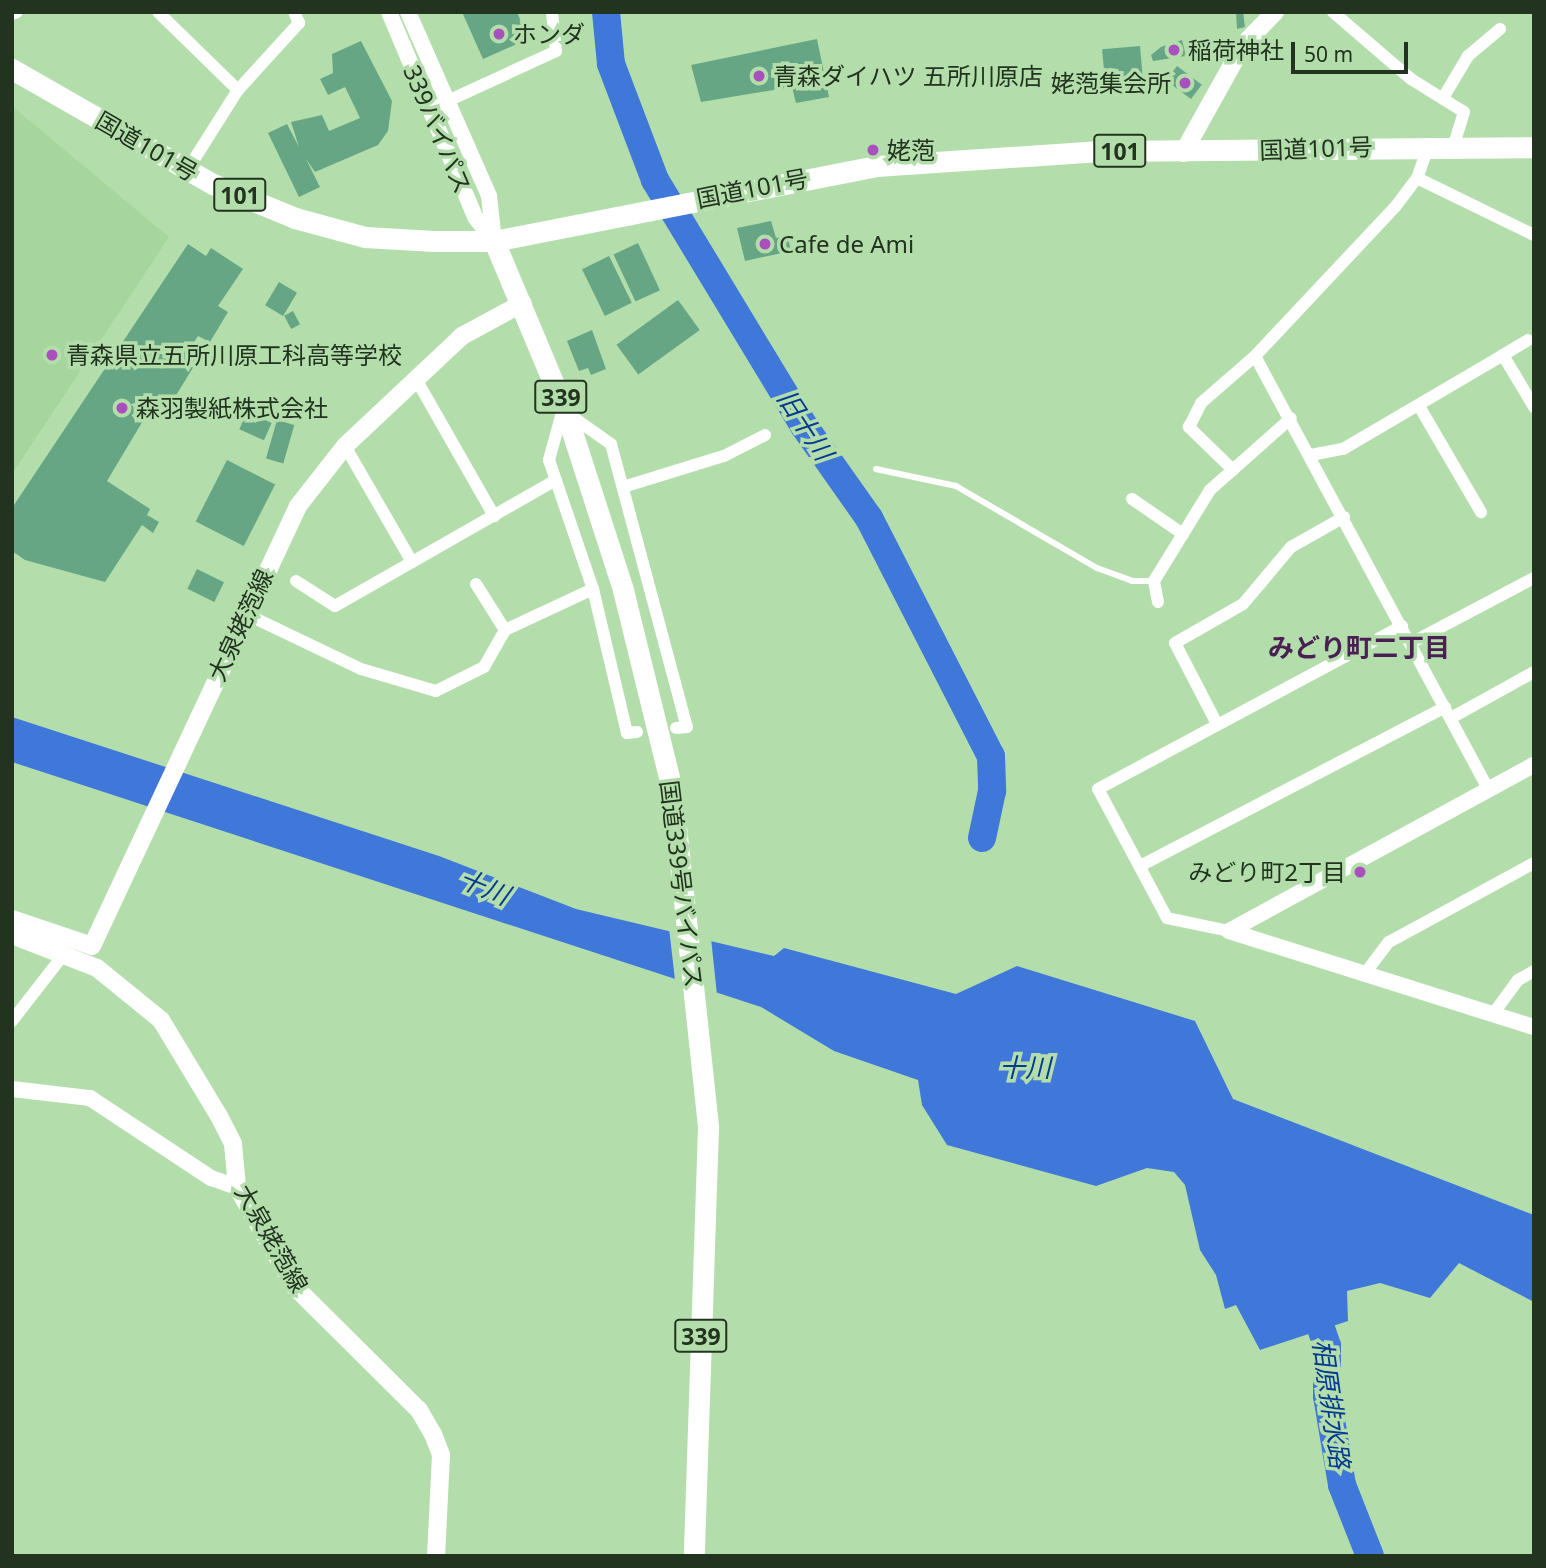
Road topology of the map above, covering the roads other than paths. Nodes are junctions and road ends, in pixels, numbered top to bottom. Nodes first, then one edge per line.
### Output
1 (17, 12) edge
2 (158, 12) edge
3 (294, 12) edge
4 (389, 12) edge
5 (408, 12) edge
6 (552, 12) edge
7 (1275, 12) edge
8 (1333, 12) edge
9 (12, 14) edge
10 (1500, 29) dead end
11 (12, 69) edge
12 (238, 90) junction
13 (1443, 99) junction
14 (447, 101) junction
15 (428, 110) junction
16 (1430, 144) junction
17 (1454, 145) junction
18 (1534, 147) edge
19 (1183, 153) junction
20 (188, 169) junction
21 (1417, 178) junction
22 (1534, 234) edge
23 (494, 242) junction
24 (523, 303) junction
25 (1528, 340) dead end
26 (1503, 355) junction
27 (1255, 356) junction
28 (416, 379) junction
29 (1419, 406) junction
30 (1534, 407) edge
31 (565, 409) junction
32 (1291, 418) junction
33 (765, 435) dead end
34 (345, 446) junction
35 (1311, 455) junction
36 (876, 469) dead end
37 (1233, 470) junction
38 (556, 480) junction
39 (623, 487) junction
40 (1132, 499) dead end
41 (1481, 512) dead end
42 (494, 516) junction
43 (1344, 517) junction
44 (1183, 534) junction
45 (412, 562) junction
46 (1534, 578) edge
47 (296, 581) dead end
48 (1154, 581) junction
49 (476, 584) dead end
50 (593, 589) junction
51 (1158, 602) dead end
52 (244, 613) junction
53 (1402, 626) junction
54 (505, 630) junction
55 (1411, 643) junction
56 (1534, 672) edge
57 (1448, 713) junction
58 (1217, 724) junction
59 (676, 728) dead end
60 (636, 732) dead end
61 (1534, 765) edge
62 (1488, 789) junction
63 (1534, 863) edge
64 (1140, 866) junction
65 (12, 919) edge
66 (1228, 931) junction
67 (12, 935) edge
68 (64, 954) junction
69 (1534, 971) edge
70 (1366, 972) junction
71 (1493, 1014) junction
72 (12, 1021) edge
73 (1534, 1027) edge
74 (12, 1089) edge
75 (237, 1187) junction
76 (436, 1556) edge
77 (694, 1556) edge

1 - 9 street
2 - 12 street
3 - 12 street
4 - 15 street, 339バイパス
5 - 14 street
6 - 14 street
7 - 19 main road
8 - 13 street
10 - 13 street
11 - 20 highway, 国道101号 / 101
12 - 20 street
13 - 17 street
14 - 15 street
14 - 23 street
15 - 23 street, 339バイパス
16 - 17 highway, 国道101号 / 101
16 - 19 highway, 国道101号 / 101
16 - 21 street
17 - 18 highway, 国道101号 / 101
19 - 23 highway, 国道101号 / 101
20 - 23 highway, 国道101号 / 101
21 - 22 street
21 - 27 street
23 - 24 highway, 国道339号バイパス / 339
24 - 28 main road, 大泉姥萢線
24 - 31 highway, 国道339号バイパス / 339
25 - 26 street
26 - 29 street
26 - 30 street
27 - 32 street
27 - 37 street
28 - 34 main road, 大泉姥萢線
28 - 42 street
29 - 35 street
29 - 41 street
31 - 38 street
31 - 39 street
31 - 77 highway, 国道339号バイパス / 339
32 - 35 street
32 - 37 street
33 - 39 street
34 - 45 street
34 - 52 main road, 大泉姥萢線
35 - 43 street
36 - 48 lane
37 - 44 street
38 - 42 street
38 - 50 street
39 - 59 street
40 - 44 street
42 - 45 street
43 - 53 street
43 - 58 street
44 - 48 street
45 - 47 street
46 - 55 street
48 - 51 street
49 - 54 street
50 - 54 street
50 - 60 street
52 - 54 street
52 - 65 main road, 大泉姥萢線
53 - 55 street
53 - 58 street
55 - 57 street
56 - 57 street
57 - 62 street
57 - 64 street
58 - 64 street
61 - 62 street
62 - 66 street
63 - 70 street
64 - 66 street
66 - 70 street
67 - 68 main road, 大泉姥萢線
68 - 72 street
68 - 75 main road, 大泉姥萢線
69 - 71 street
70 - 71 street
71 - 73 street
74 - 75 street
75 - 76 main road, 大泉姥萢線

